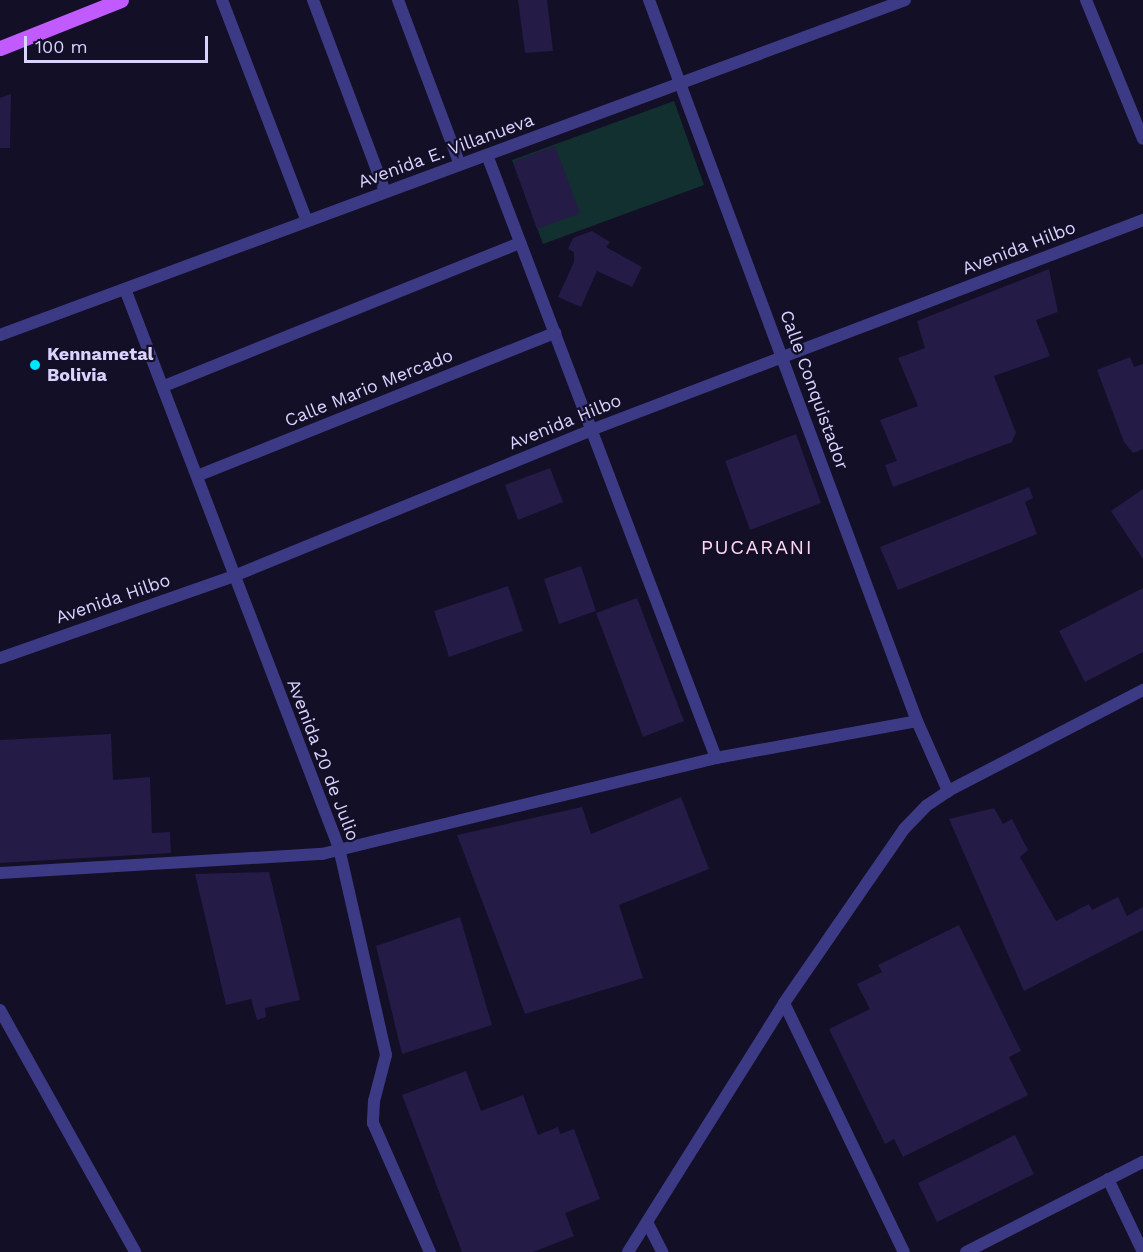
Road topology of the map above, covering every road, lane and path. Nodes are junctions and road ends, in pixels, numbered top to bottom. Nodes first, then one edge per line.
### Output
1 (121, 0) edge
2 (222, 0) edge
3 (313, 0) edge
4 (398, 0) edge
5 (649, 0) edge
6 (905, 0) edge
7 (1086, 0) edge
8 (0, 48) edge
9 (680, 83) junction
10 (1143, 139) edge
11 (487, 155) junction
12 (460, 165) junction
13 (385, 192) junction
14 (1143, 220) edge
15 (307, 221) junction
16 (520, 243) junction
17 (125, 289) junction
18 (555, 333) junction
19 (0, 335) edge
20 (783, 357) junction
21 (164, 386) junction
22 (591, 430) junction
23 (197, 476) junction
24 (234, 576) junction
25 (0, 658) edge
26 (1143, 690) edge
27 (917, 720) junction
28 (716, 758) junction
29 (948, 791) junction
30 (339, 848) junction
31 (0, 873) edge
32 (784, 1003) junction
33 (0, 1010) edge
34 (1143, 1162) edge
35 (1108, 1179) junction
36 (647, 1222) junction
37 (135, 1252) edge
38 (430, 1252) edge
39 (628, 1252) edge
40 (662, 1252) edge
41 (904, 1252) edge
42 (966, 1252) edge
43 (1143, 1252) edge

1 - 8 main road
2 - 15 street
3 - 13 street
4 - 12 street
5 - 9 street, Calle Conquistador
6 - 9 street, Avenida E. Villanueva
7 - 10 street
9 - 11 street, Avenida E. Villanueva
9 - 20 street, Calle Conquistador
11 - 12 street, Avenida E. Villanueva
11 - 16 street
12 - 13 street, Avenida E. Villanueva
13 - 15 street, Avenida E. Villanueva
14 - 20 street, Avenida Hilbo
15 - 17 street, Avenida E. Villanueva
16 - 18 street
16 - 21 street
17 - 19 street, Avenida E. Villanueva
17 - 21 street, Avenida 20 de Julio
18 - 22 street
18 - 23 street, Calle Mario Mercado
20 - 22 street, Avenida Hilbo
20 - 27 street, Calle Conquistador
21 - 23 street, Avenida 20 de Julio
22 - 24 street, Avenida Hilbo
22 - 28 street
23 - 24 street, Avenida 20 de Julio
24 - 25 street, Avenida Hilbo
24 - 30 street, Avenida 20 de Julio
26 - 29 street
27 - 28 street
27 - 29 street, Calle Conquistador
28 - 30 street
29 - 32 street
30 - 31 street
30 - 38 street, Avenida 20 de Julio
32 - 36 street
32 - 41 street
33 - 37 street
34 - 35 street
35 - 42 street
35 - 43 street
36 - 39 street
36 - 40 street

